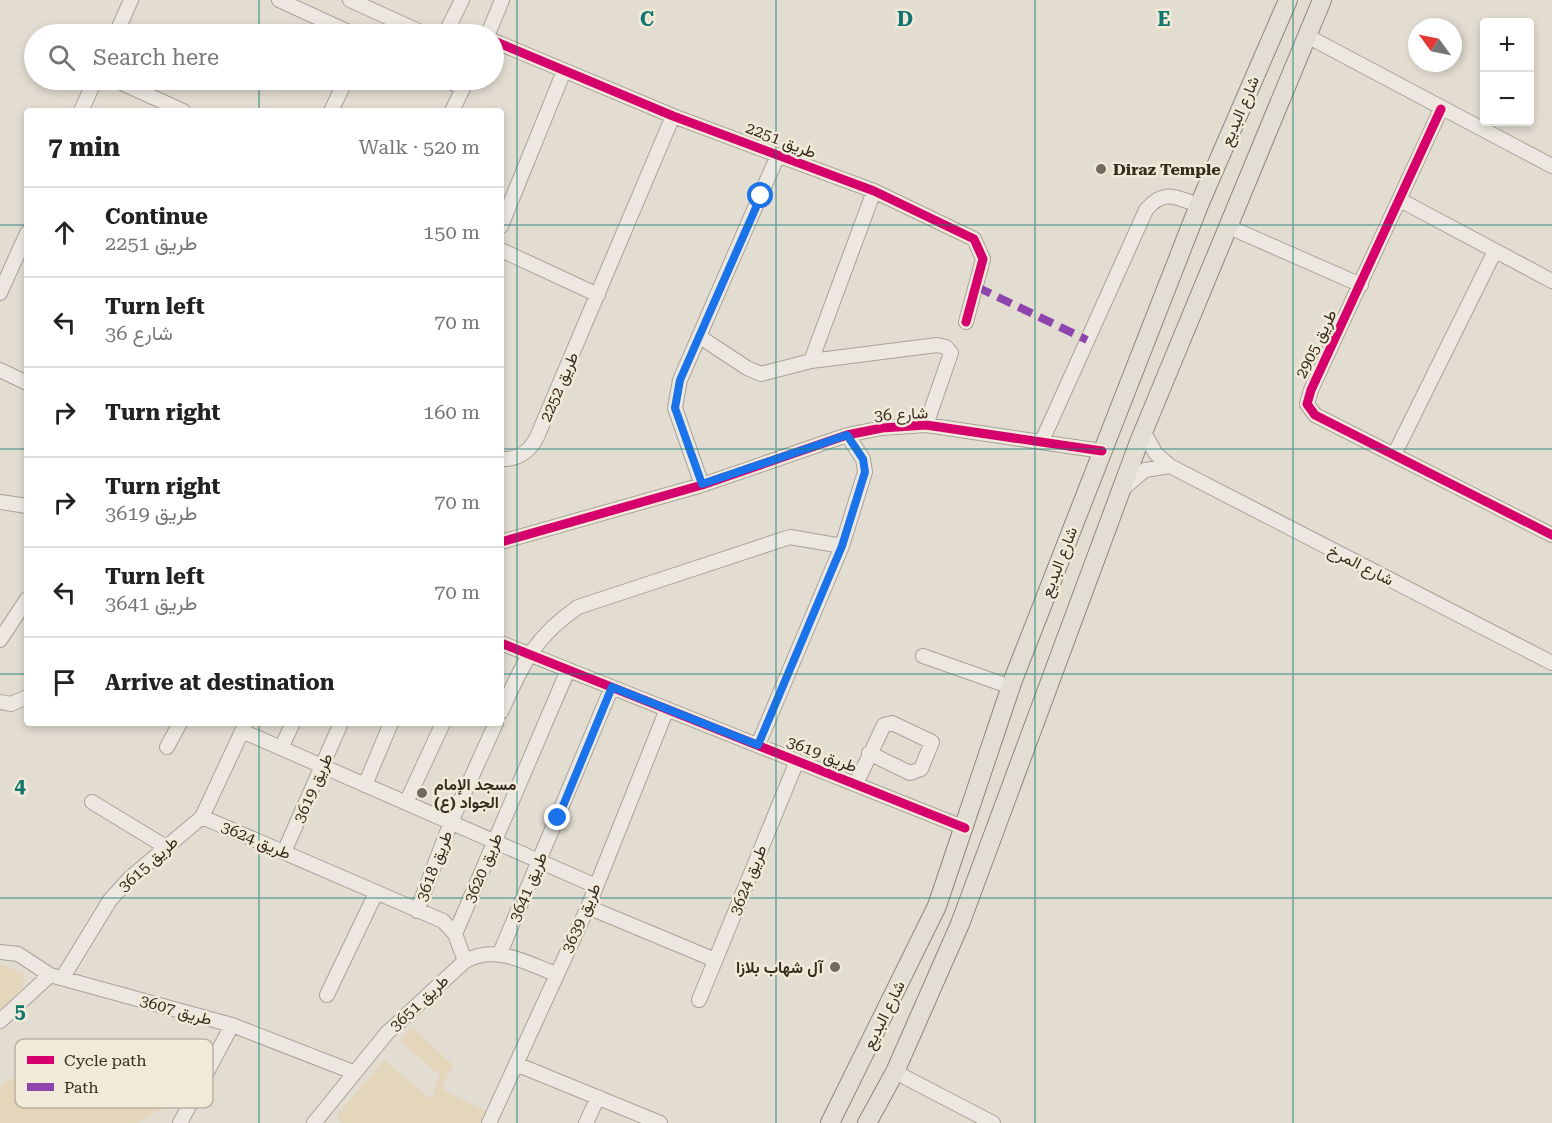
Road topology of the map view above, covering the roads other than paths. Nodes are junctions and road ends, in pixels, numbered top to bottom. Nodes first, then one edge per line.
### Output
1 (131, 0) edge
2 (279, 0) edge
3 (350, 0) edge
4 (462, 0) edge
5 (502, 0) edge
6 (1288, 0) edge
7 (1322, 0) edge
8 (120, 24) edge
9 (331, 24) edge
10 (403, 24) edge
11 (450, 24) edge
12 (492, 24) edge
13 (1307, 36) junction
14 (504, 45) edge
15 (564, 71) junction
16 (90, 90) edge
17 (137, 90) edge
18 (341, 90) edge
19 (462, 90) edge
20 (82, 108) edge
21 (176, 108) edge
22 (332, 108) edge
23 (453, 108) edge
24 (1441, 109) junction
25 (673, 116) junction
26 (778, 155) junction
27 (1552, 166) edge
28 (874, 191) junction
29 (1400, 200) junction
30 (1199, 206) junction
31 (504, 219) edge
32 (1229, 227) junction
33 (24, 240) edge
34 (504, 251) edge
35 (1495, 251) junction
36 (1552, 281) edge
37 (1361, 285) junction
38 (0, 293) edge
39 (598, 295) junction
40 (966, 322) dead end
41 (700, 337) junction
42 (811, 361) junction
43 (0, 370) edge
44 (24, 382) edge
45 (926, 425) junction
46 (1143, 430) junction
47 (847, 435) junction
48 (1042, 441) junction
49 (1102, 451) junction
50 (1394, 455) junction
51 (504, 458) edge
52 (1170, 466) junction
53 (702, 484) junction
54 (1121, 494) junction
55 (0, 502) edge
56 (24, 506) edge
57 (1552, 535) edge
58 (504, 541) edge
59 (842, 546) junction
60 (24, 604) edge
61 (0, 640) edge
62 (504, 644) edge
63 (528, 654) junction
64 (923, 656) dead end
65 (1552, 663) edge
66 (568, 670) junction
67 (612, 687) junction
68 (1011, 687) junction
69 (24, 698) edge
70 (0, 702) edge
71 (504, 706) edge
72 (667, 709) junction
73 (178, 726) edge
74 (292, 726) edge
75 (340, 726) edge
76 (390, 726) edge
77 (442, 726) edge
78 (495, 726) edge
79 (244, 727) edge
80 (758, 745) junction
81 (167, 747) dead end
82 (281, 748) junction
83 (869, 753) junction
84 (797, 761) junction
85 (323, 766) junction
86 (364, 784) junction
87 (856, 784) junction
88 (92, 802) dead end
89 (406, 803) junction
90 (201, 817) junction
91 (451, 822) junction
92 (965, 828) junction
93 (494, 842) junction
94 (166, 847) junction
95 (284, 852) junction
96 (539, 861) junction
97 (596, 886) junction
98 (376, 893) junction
99 (588, 907) junction
100 (417, 911) junction
101 (455, 934) junction
102 (0, 952) edge
103 (500, 953) junction
104 (715, 960) junction
105 (465, 961) junction
106 (556, 974) junction
107 (57, 976) junction
108 (327, 995) dead end
109 (699, 1000) dead end
110 (0, 1021) edge
111 (232, 1025) junction
112 (213, 1061) edge
113 (516, 1064) junction
114 (353, 1072) junction
115 (895, 1072) junction
116 (598, 1097) junction
117 (188, 1108) edge
118 (180, 1123) edge
119 (314, 1123) edge
120 (489, 1123) edge
121 (586, 1123) edge
122 (660, 1123) edge
123 (830, 1123) edge
124 (867, 1123) edge
125 (993, 1123) edge

1 - 8 street
2 - 9 street
3 - 10 street
4 - 11 street
5 - 12 street
6 - 30 main road, شارع البديع
7 - 13 main road, شارع البديع
13 - 24 street
13 - 32 main road, شارع البديع
14 - 15 street, طريق 2251
15 - 25 street, طريق 2251
15 - 31 street
16 - 20 street
17 - 21 street
18 - 22 street
19 - 23 street
24 - 27 street
24 - 29 street, طريق 2905
25 - 26 street, طريق 2251
25 - 39 street, طريق 2252
26 - 28 street, طريق 2251
26 - 41 street, طريق 2251
28 - 40 street, طريق 2251
28 - 42 street
29 - 35 street
29 - 37 street, طريق 2905
30 - 48 street
30 - 49 main road, شارع البديع
32 - 37 street
32 - 46 main road, شارع البديع
33 - 38 street
34 - 39 street
35 - 36 street
35 - 50 street
37 - 50 street, طريق 2905
39 - 51 street, طريق 2252
41 - 42 street
41 - 53 street, طريق 2251
42 - 45 street
43 - 44 street
45 - 47 street, شارع 36
45 - 48 street, شارع 36
46 - 52 street, شارع المرخ
46 - 54 main road, شارع البديع
47 - 53 street, شارع 36
47 - 59 street
48 - 49 street, شارع 36
49 - 68 main road, شارع البديع
50 - 57 street, طريق 2905
52 - 54 street
52 - 65 street, شارع المرخ
53 - 58 street, شارع 36
54 - 115 main road, شارع البديع
55 - 56 street
59 - 63 street
59 - 80 street
60 - 61 street
62 - 63 street, طريق 3619
63 - 66 street, طريق 3619
63 - 71 street
64 - 68 street
66 - 67 street, طريق 3619
66 - 93 street, طريق 3620
67 - 72 street, طريق 3619
67 - 96 street, طريق 3641
68 - 92 main road, شارع البديع
69 - 70 street
72 - 80 street, طريق 3619
72 - 97 street, طريق 3639
73 - 81 street
74 - 82 street
75 - 85 street, طريق 3619
76 - 86 street
77 - 89 street
78 - 91 street, طريق 3618
79 - 82 street
79 - 90 street
80 - 84 street, طريق 3619
82 - 85 street
83 - 83 street
83 - 87 street
84 - 87 street, طريق 3619
84 - 104 street, طريق 3624
85 - 86 street
85 - 95 street, طريق 3619
86 - 89 street
87 - 92 street, طريق 3619
88 - 94 street
89 - 91 street
90 - 94 street, طريق 3615
90 - 95 street, طريق 3624
91 - 93 street
91 - 100 street, طريق 3618
92 - 123 main road, شارع البديع
93 - 96 street
93 - 101 street, طريق 3620
94 - 107 street, طريق 3615
95 - 98 street, طريق 3624
96 - 97 street
96 - 103 street, طريق 3641
97 - 99 street, طريق 3639
98 - 100 street, طريق 3624
98 - 108 street
99 - 104 street
99 - 106 street, طريق 3639
100 - 101 street, طريق 3624
101 - 105 street
102 - 107 street, طريق 3607
103 - 105 street, طريق 3651
103 - 106 street, طريق 3651
104 - 109 street, طريق 3624
105 - 114 street, طريق 3651
106 - 113 street, طريق 3639
107 - 110 street, طريق 3615
107 - 111 street, طريق 3607
111 - 112 street
111 - 114 street, طريق 3607
113 - 116 street
113 - 120 street, طريق 3639
114 - 119 street, طريق 3651
115 - 124 main road, شارع البديع
115 - 125 street
116 - 121 street
116 - 122 street
117 - 118 street

